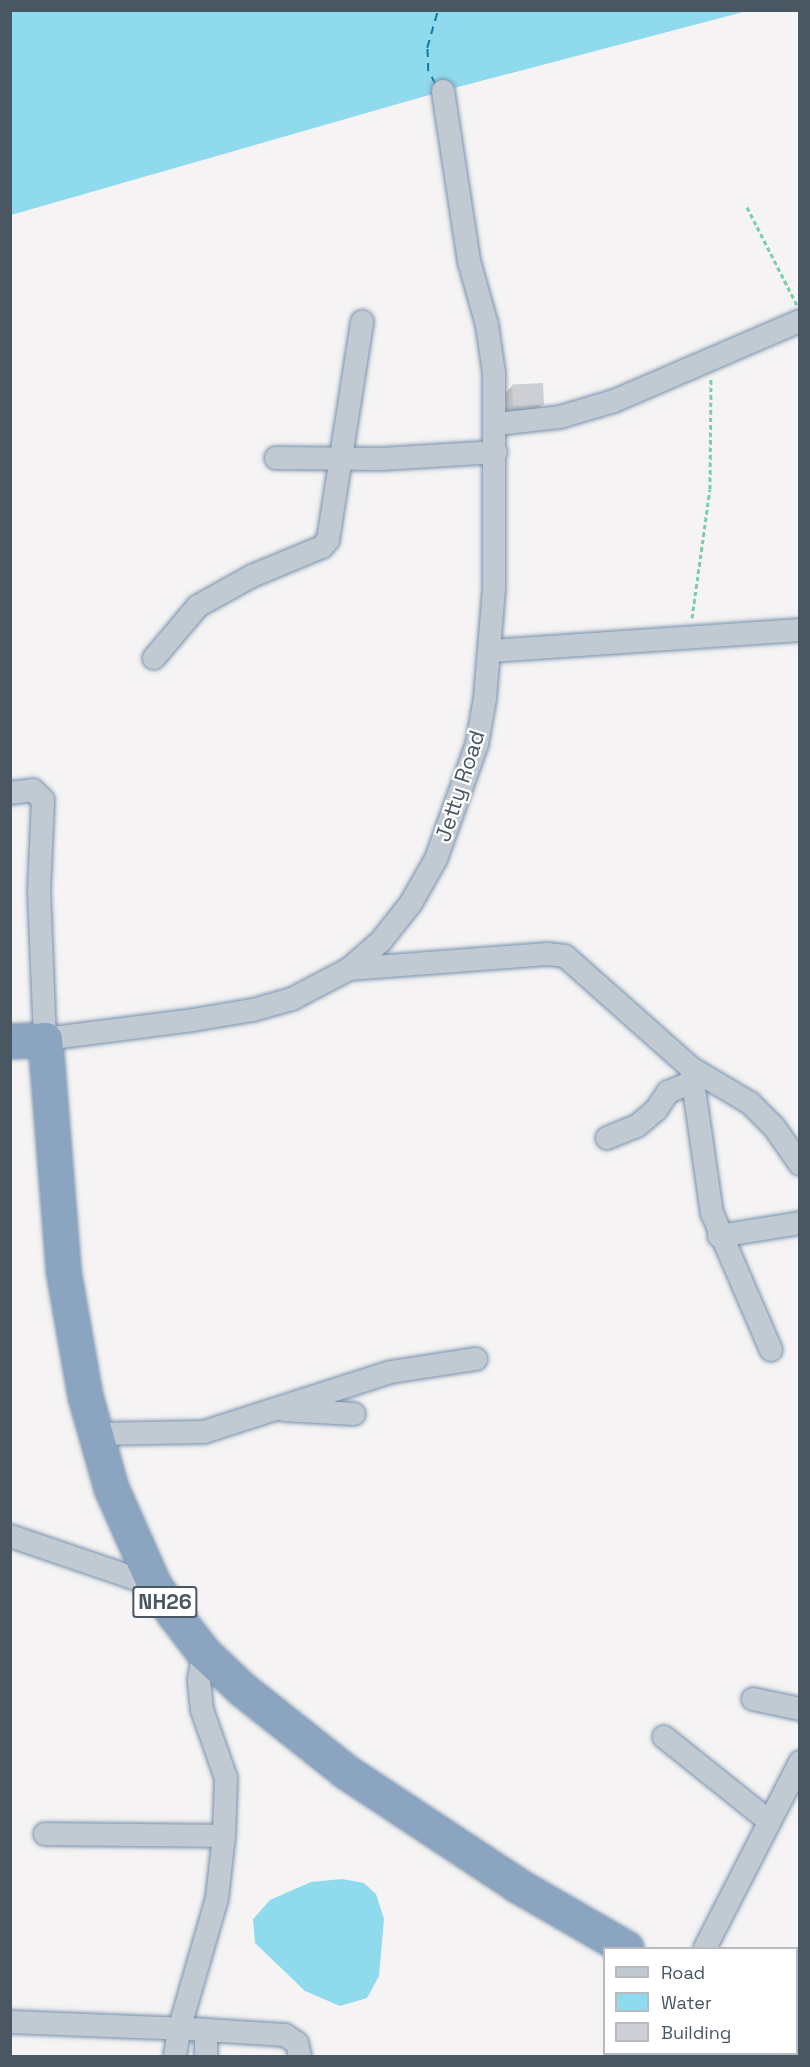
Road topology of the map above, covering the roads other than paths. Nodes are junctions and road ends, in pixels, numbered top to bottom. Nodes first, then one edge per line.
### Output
1 (443, 91) dead end
2 (800, 321) edge
3 (362, 322) dead end
4 (497, 424) junction
5 (496, 452) junction
6 (276, 458) dead end
7 (339, 459) junction
8 (800, 630) edge
9 (491, 651) junction
10 (154, 658) dead end
11 (10, 793) edge
12 (349, 969) junction
13 (45, 1039) junction
14 (10, 1041) edge
15 (692, 1076) junction
16 (607, 1138) dead end
17 (797, 1156) edge
18 (800, 1223) edge
19 (719, 1236) junction
20 (771, 1350) dead end
21 (476, 1359) dead end
22 (273, 1409) junction
23 (354, 1414) dead end
24 (94, 1434) junction
25 (10, 1536) edge
26 (154, 1585) junction
27 (204, 1653) junction
28 (753, 1699) dead end
29 (800, 1709) edge
30 (664, 1737) dead end
31 (800, 1762) edge
32 (769, 1821) junction
33 (45, 1834) dead end
34 (224, 1836) junction
35 (624, 1947) edge
36 (706, 1947) edge
37 (10, 2022) edge
38 (179, 2030) junction
39 (206, 2030) junction
40 (175, 2056) edge
41 (206, 2056) edge
42 (300, 2056) edge

1 - 4 street, Jetty Road
2 - 4 street
3 - 7 street
4 - 5 street, Jetty Road
5 - 7 street
5 - 9 street, Jetty Road
6 - 7 street
7 - 10 street
8 - 9 street
9 - 12 street, Jetty Road
11 - 13 street
12 - 13 street, Jetty Road
12 - 15 street
13 - 14 highway
13 - 24 highway, NH26
15 - 16 street
15 - 17 street
15 - 19 street
18 - 19 street
19 - 20 street
21 - 22 street
22 - 23 street
22 - 24 street
24 - 26 highway, NH26
25 - 26 street
26 - 27 highway, NH26
27 - 34 street
27 - 35 highway, NH26
28 - 29 street
30 - 32 street
31 - 32 street
32 - 36 street
33 - 34 street
34 - 38 street
37 - 38 street
38 - 39 street
38 - 40 street
39 - 41 street
39 - 42 street

